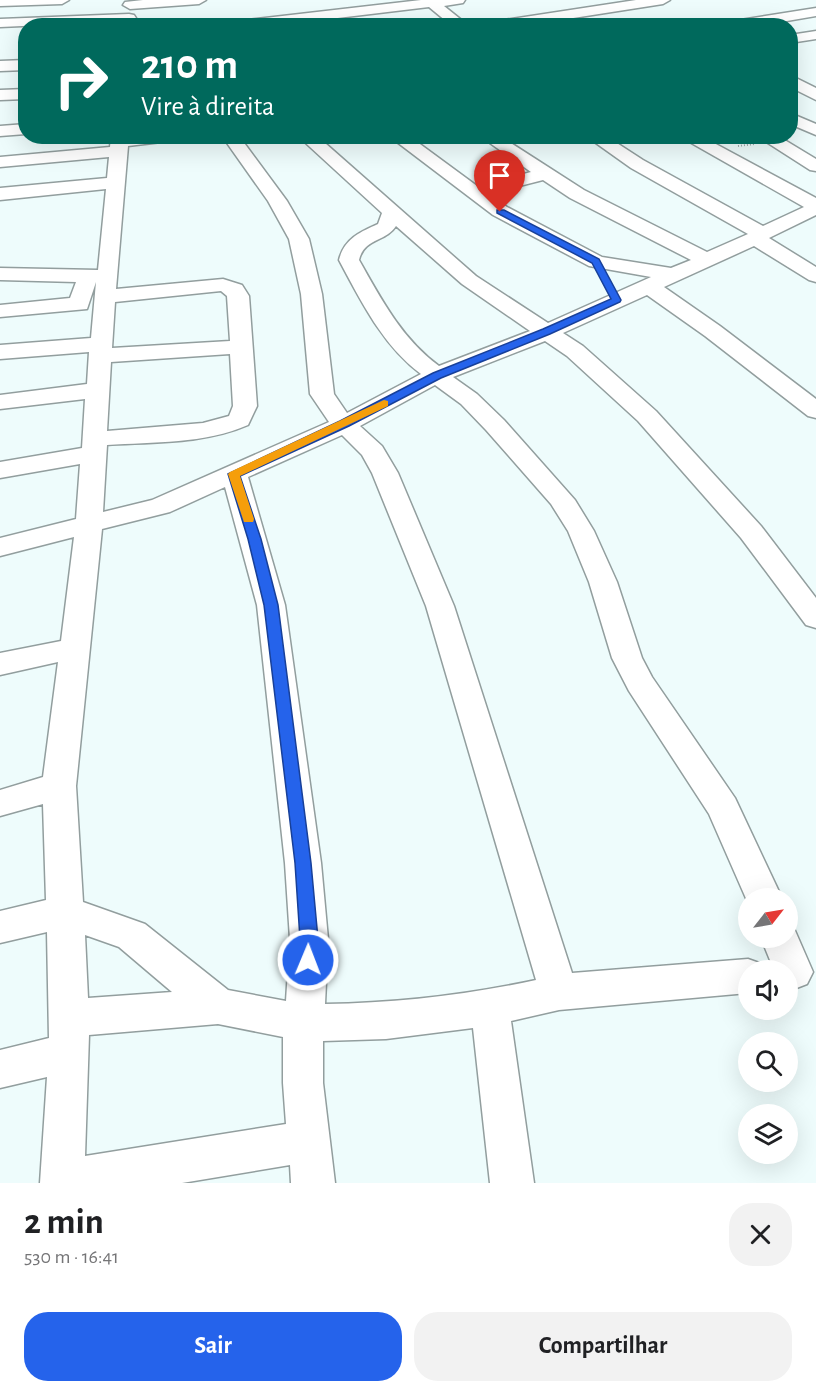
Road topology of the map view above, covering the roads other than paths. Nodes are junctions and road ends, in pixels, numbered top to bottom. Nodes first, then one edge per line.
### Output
1 (62, 0) edge
2 (199, 0) edge
3 (320, 0) edge
4 (458, 0) edge
5 (579, 0) edge
6 (663, 0) edge
7 (0, 2) edge
8 (431, 2) edge
9 (593, 11) junction
10 (130, 12) edge
11 (816, 12) edge
12 (59, 18) edge
13 (332, 18) edge
14 (344, 18) edge
15 (452, 18) edge
16 (545, 18) edge
17 (602, 18) edge
18 (778, 18) edge
19 (18, 21) edge
20 (0, 23) edge
21 (816, 35) edge
22 (798, 38) edge
23 (798, 39) edge
24 (816, 46) edge
25 (18, 65) edge
26 (0, 66) edge
27 (798, 84) edge
28 (18, 94) edge
29 (0, 95) edge
30 (816, 95) edge
31 (798, 122) edge
32 (18, 130) edge
33 (816, 130) edge
34 (0, 131) edge
35 (114, 144) edge
36 (120, 144) edge
37 (236, 144) edge
38 (315, 144) edge
39 (408, 144) edge
40 (500, 144) edge
41 (606, 144) edge
42 (702, 144) edge
43 (779, 144) edge
44 (0, 162) edge
45 (816, 166) edge
46 (543, 174) junction
47 (117, 183) junction
48 (474, 192) junction
49 (0, 194) edge
50 (816, 207) edge
51 (393, 212) junction
52 (759, 236) junction
53 (705, 259) junction
54 (596, 261) junction
55 (0, 274) edge
56 (673, 275) junction
57 (816, 276) edge
58 (100, 283) junction
59 (648, 286) junction
60 (616, 300) junction
61 (0, 316) edge
62 (547, 332) junction
63 (240, 347) junction
64 (31, 350) junction
65 (101, 350) junction
66 (0, 352) edge
67 (437, 375) junction
68 (98, 390) junction
69 (0, 402) edge
70 (816, 411) edge
71 (345, 424) junction
72 (94, 447) junction
73 (0, 470) edge
74 (234, 474) junction
75 (89, 526) junction
76 (0, 547) edge
77 (816, 618) edge
78 (76, 648) junction
79 (0, 664) edge
80 (59, 786) junction
81 (0, 803) edge
82 (759, 888) edge
83 (64, 912) junction
84 (0, 927) edge
85 (786, 948) edge
86 (799, 971) edge
87 (738, 977) edge
88 (559, 992) junction
89 (218, 1005) junction
90 (490, 1008) junction
91 (305, 1023) junction
92 (69, 1036) junction
93 (0, 1069) edge
94 (309, 1142) junction
95 (62, 1182) edge
96 (313, 1183) edge
97 (512, 1183) edge

1 - 7 street
2 - 10 street
3 - 13 street
4 - 8 street
5 - 9 street
6 - 9 street
8 - 14 street
8 - 15 street
9 - 16 street
9 - 17 street
10 - 12 street
11 - 18 street
19 - 20 street
21 - 22 street
23 - 24 street
25 - 26 street
27 - 30 street
28 - 29 street
31 - 33 street
32 - 34 street
35 - 44 street
36 - 47 street
37 - 71 street
38 - 51 street
39 - 48 street
40 - 46 street
41 - 52 street
42 - 50 street
43 - 45 street
46 - 48 street
46 - 53 street
47 - 49 street
47 - 58 street
48 - 54 street
50 - 52 street
51 - 62 street
51 - 67 street
52 - 53 street
52 - 57 street
53 - 56 street
54 - 56 street
54 - 60 street
55 - 58 street
56 - 59 street
58 - 61 street
58 - 63 street
58 - 65 street
59 - 60 street
59 - 70 street
60 - 62 street
61 - 64 street
62 - 67 street
62 - 77 street
63 - 65 street
63 - 72 street
64 - 65 street
64 - 66 street
65 - 68 street
67 - 71 street
67 - 82 street
68 - 69 street
68 - 72 street
71 - 74 street
71 - 88 street
72 - 73 street
72 - 75 street
74 - 75 street
74 - 91 street
75 - 76 street
75 - 78 street
78 - 79 street
78 - 80 street
80 - 81 street
80 - 83 street
83 - 84 street
83 - 89 street
83 - 92 street
85 - 86 street
87 - 88 street
88 - 90 street
89 - 91 street
89 - 92 street
90 - 91 street
90 - 97 street
91 - 94 street
92 - 93 street
92 - 95 street
94 - 95 street
94 - 96 street

